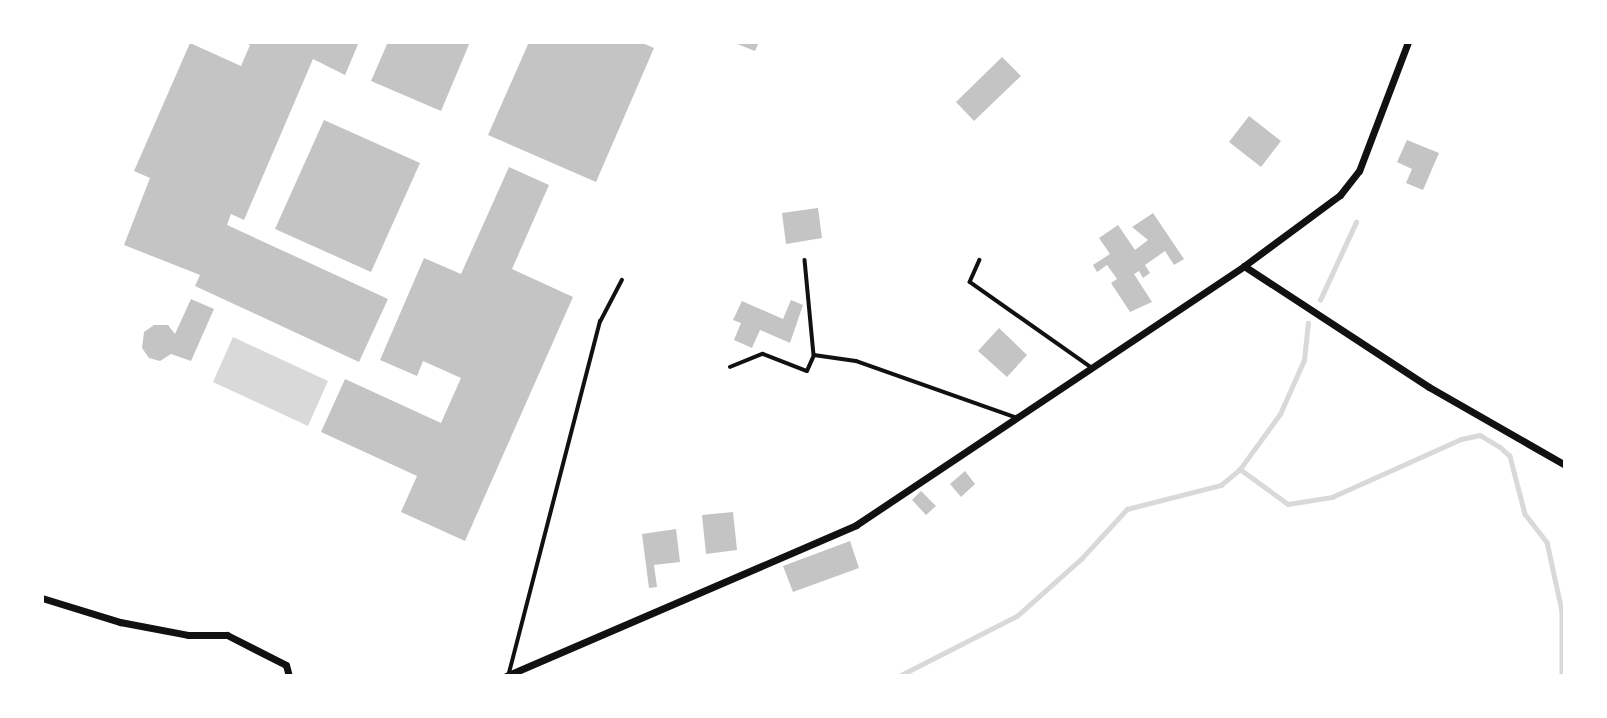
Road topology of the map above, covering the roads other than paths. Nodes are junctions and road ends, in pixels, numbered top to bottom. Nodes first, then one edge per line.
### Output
1 (1408, 42) edge
2 (805, 260) dead end
3 (981, 260) dead end
4 (1244, 266) junction
5 (622, 280) dead end
6 (814, 355) junction
7 (730, 367) dead end
8 (1092, 367) junction
9 (1017, 417) junction
10 (1565, 465) edge
11 (42, 598) edge
12 (507, 675) edge
13 (289, 676) edge

1 - 4 street
2 - 6 lane
3 - 8 lane
4 - 8 street
4 - 10 street
5 - 12 lane
6 - 7 lane
6 - 9 lane
8 - 9 street
9 - 12 street
11 - 13 street

